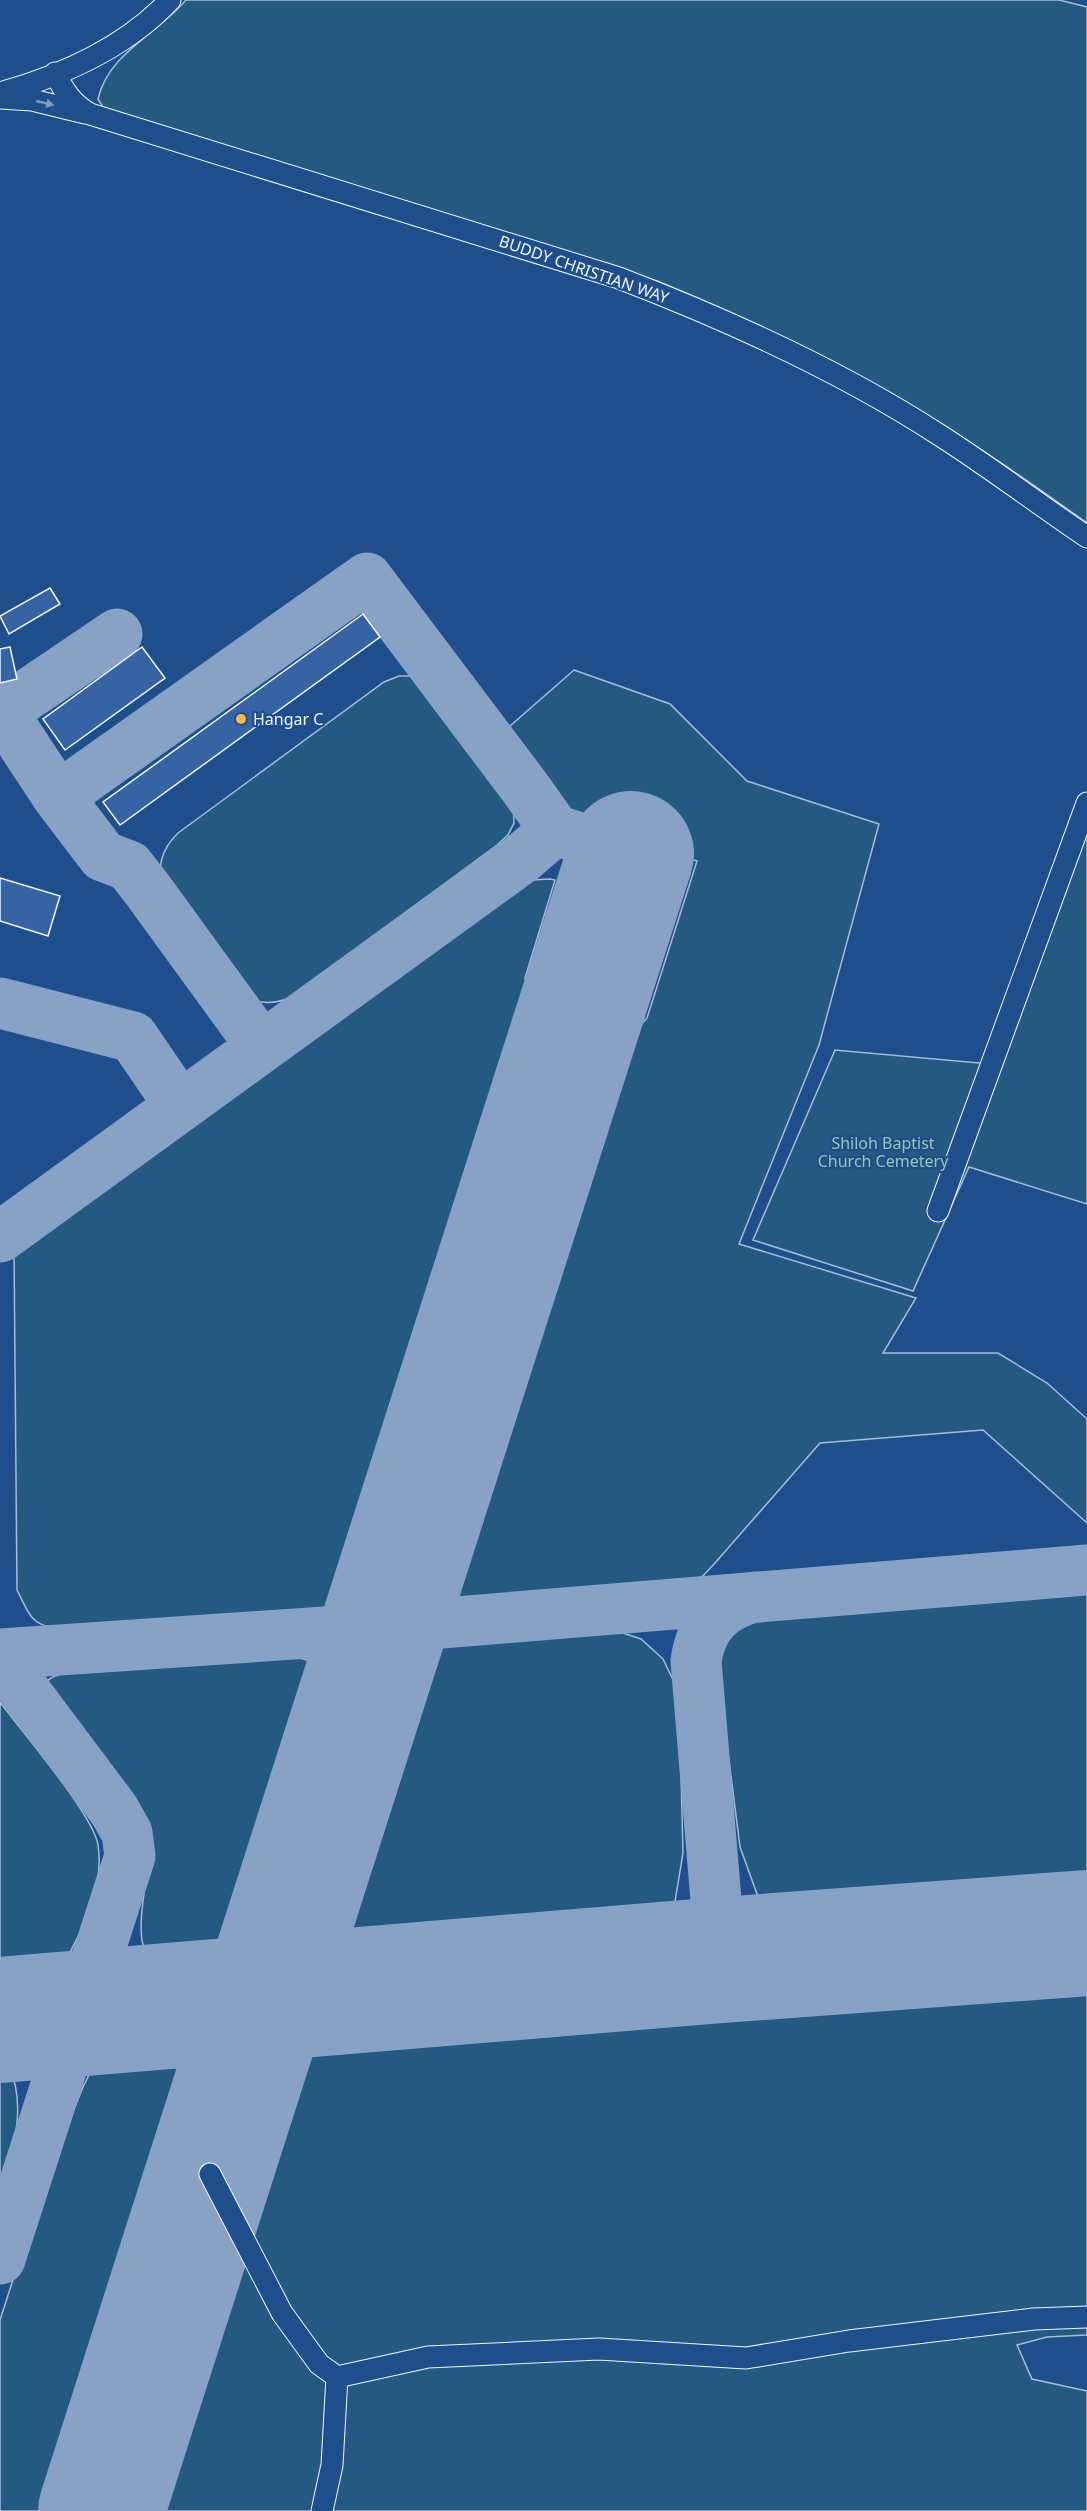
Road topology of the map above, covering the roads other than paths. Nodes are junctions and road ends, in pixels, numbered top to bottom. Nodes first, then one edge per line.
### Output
1 (170, 0) edge
2 (56, 73) junction
3 (0, 93) edge
4 (0, 98) edge
5 (90, 114) junction
6 (1087, 537) edge
7 (1087, 803) edge
8 (938, 1211) dead end
9 (210, 2174) dead end
10 (1087, 2317) edge
11 (337, 2376) junction
12 (322, 2511) edge

1 - 2 street
2 - 3 street
2 - 5 street, BUDDY CHRISTIAN WAY
4 -> 5 street
5 - 6 street, BUDDY CHRISTIAN WAY
7 - 8 street
9 - 11 street
10 - 11 street
11 - 12 street

